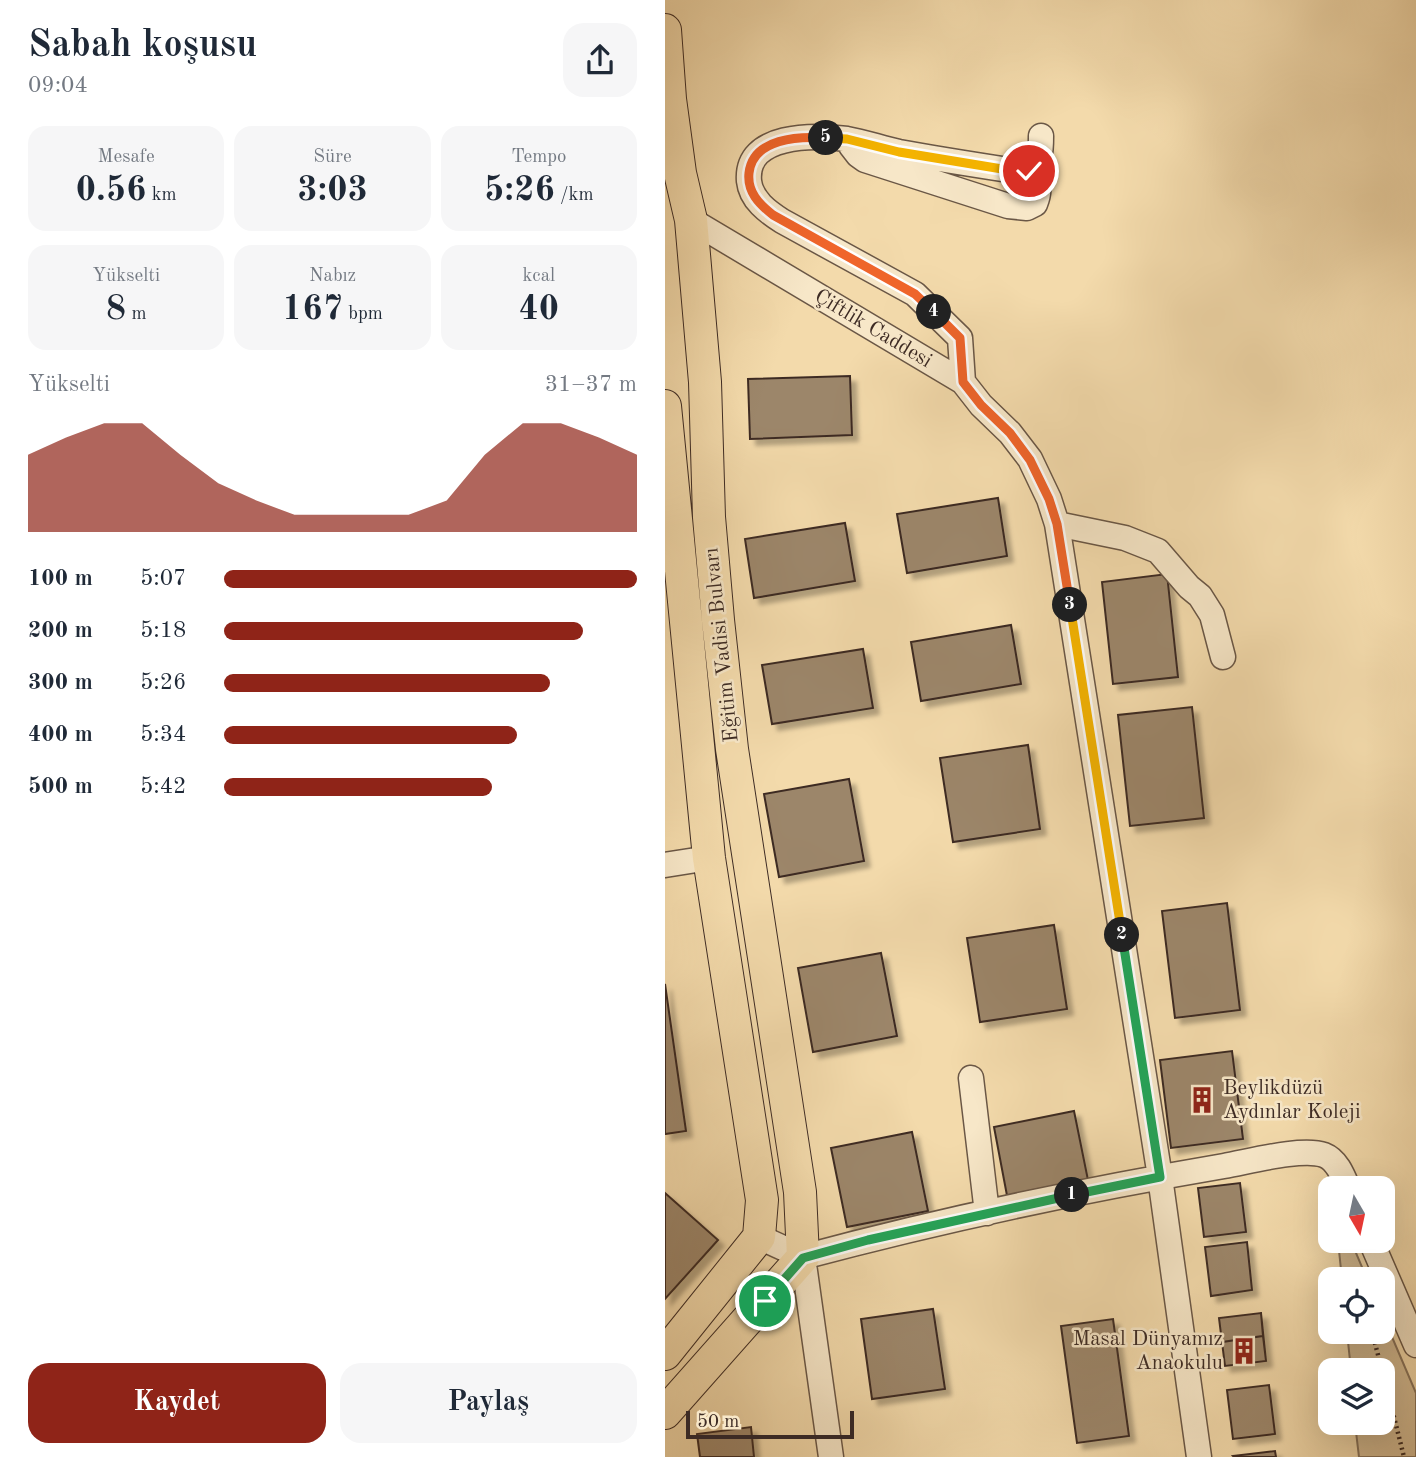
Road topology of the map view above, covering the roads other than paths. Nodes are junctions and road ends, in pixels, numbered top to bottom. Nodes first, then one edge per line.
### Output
1 (665, 30) edge
2 (1041, 136) dead end
3 (847, 139) junction
4 (1029, 171) junction
5 (673, 173) edge
6 (691, 220) junction
7 (963, 382) junction
8 (665, 406) edge
9 (670, 511) edge
10 (1057, 524) junction
11 (1223, 657) dead end
12 (709, 858) junction
13 (665, 865) edge
14 (971, 1078) dead end
15 (1343, 1176) edge
16 (1160, 1177) junction
17 (986, 1213) junction
18 (759, 1237) junction
19 (1376, 1253) edge
20 (803, 1258) junction
21 (1416, 1345) edge
22 (665, 1354) edge
23 (665, 1413) edge
24 (831, 1457) edge
25 (1199, 1457) edge

1 - 5 main road, Eğitim Vadisi Bulvarı
2 - 4 street
3 - 4 street
3 - 4 street
3 - 7 street
5 - 6 main road, Eğitim Vadisi Bulvarı
6 - 7 street, Çiftlik Caddesi
6 - 20 main road, Eğitim Vadisi Bulvarı
7 - 10 street, Çiftlik Caddesi
8 - 9 main road, Eğitim Vadisi Bulvarı
9 - 12 main road, Eğitim Vadisi Bulvarı
10 - 11 street
10 - 16 street, Çiftlik Caddesi
12 - 13 street
12 - 18 main road, Eğitim Vadisi Bulvarı
14 - 17 street
15 - 16 street
16 - 17 street
16 - 25 street, Çiftlik Caddesi
17 - 20 street
18 - 20 street
18 - 22 main road
19 - 21 street
20 - 23 main road
20 - 24 street

